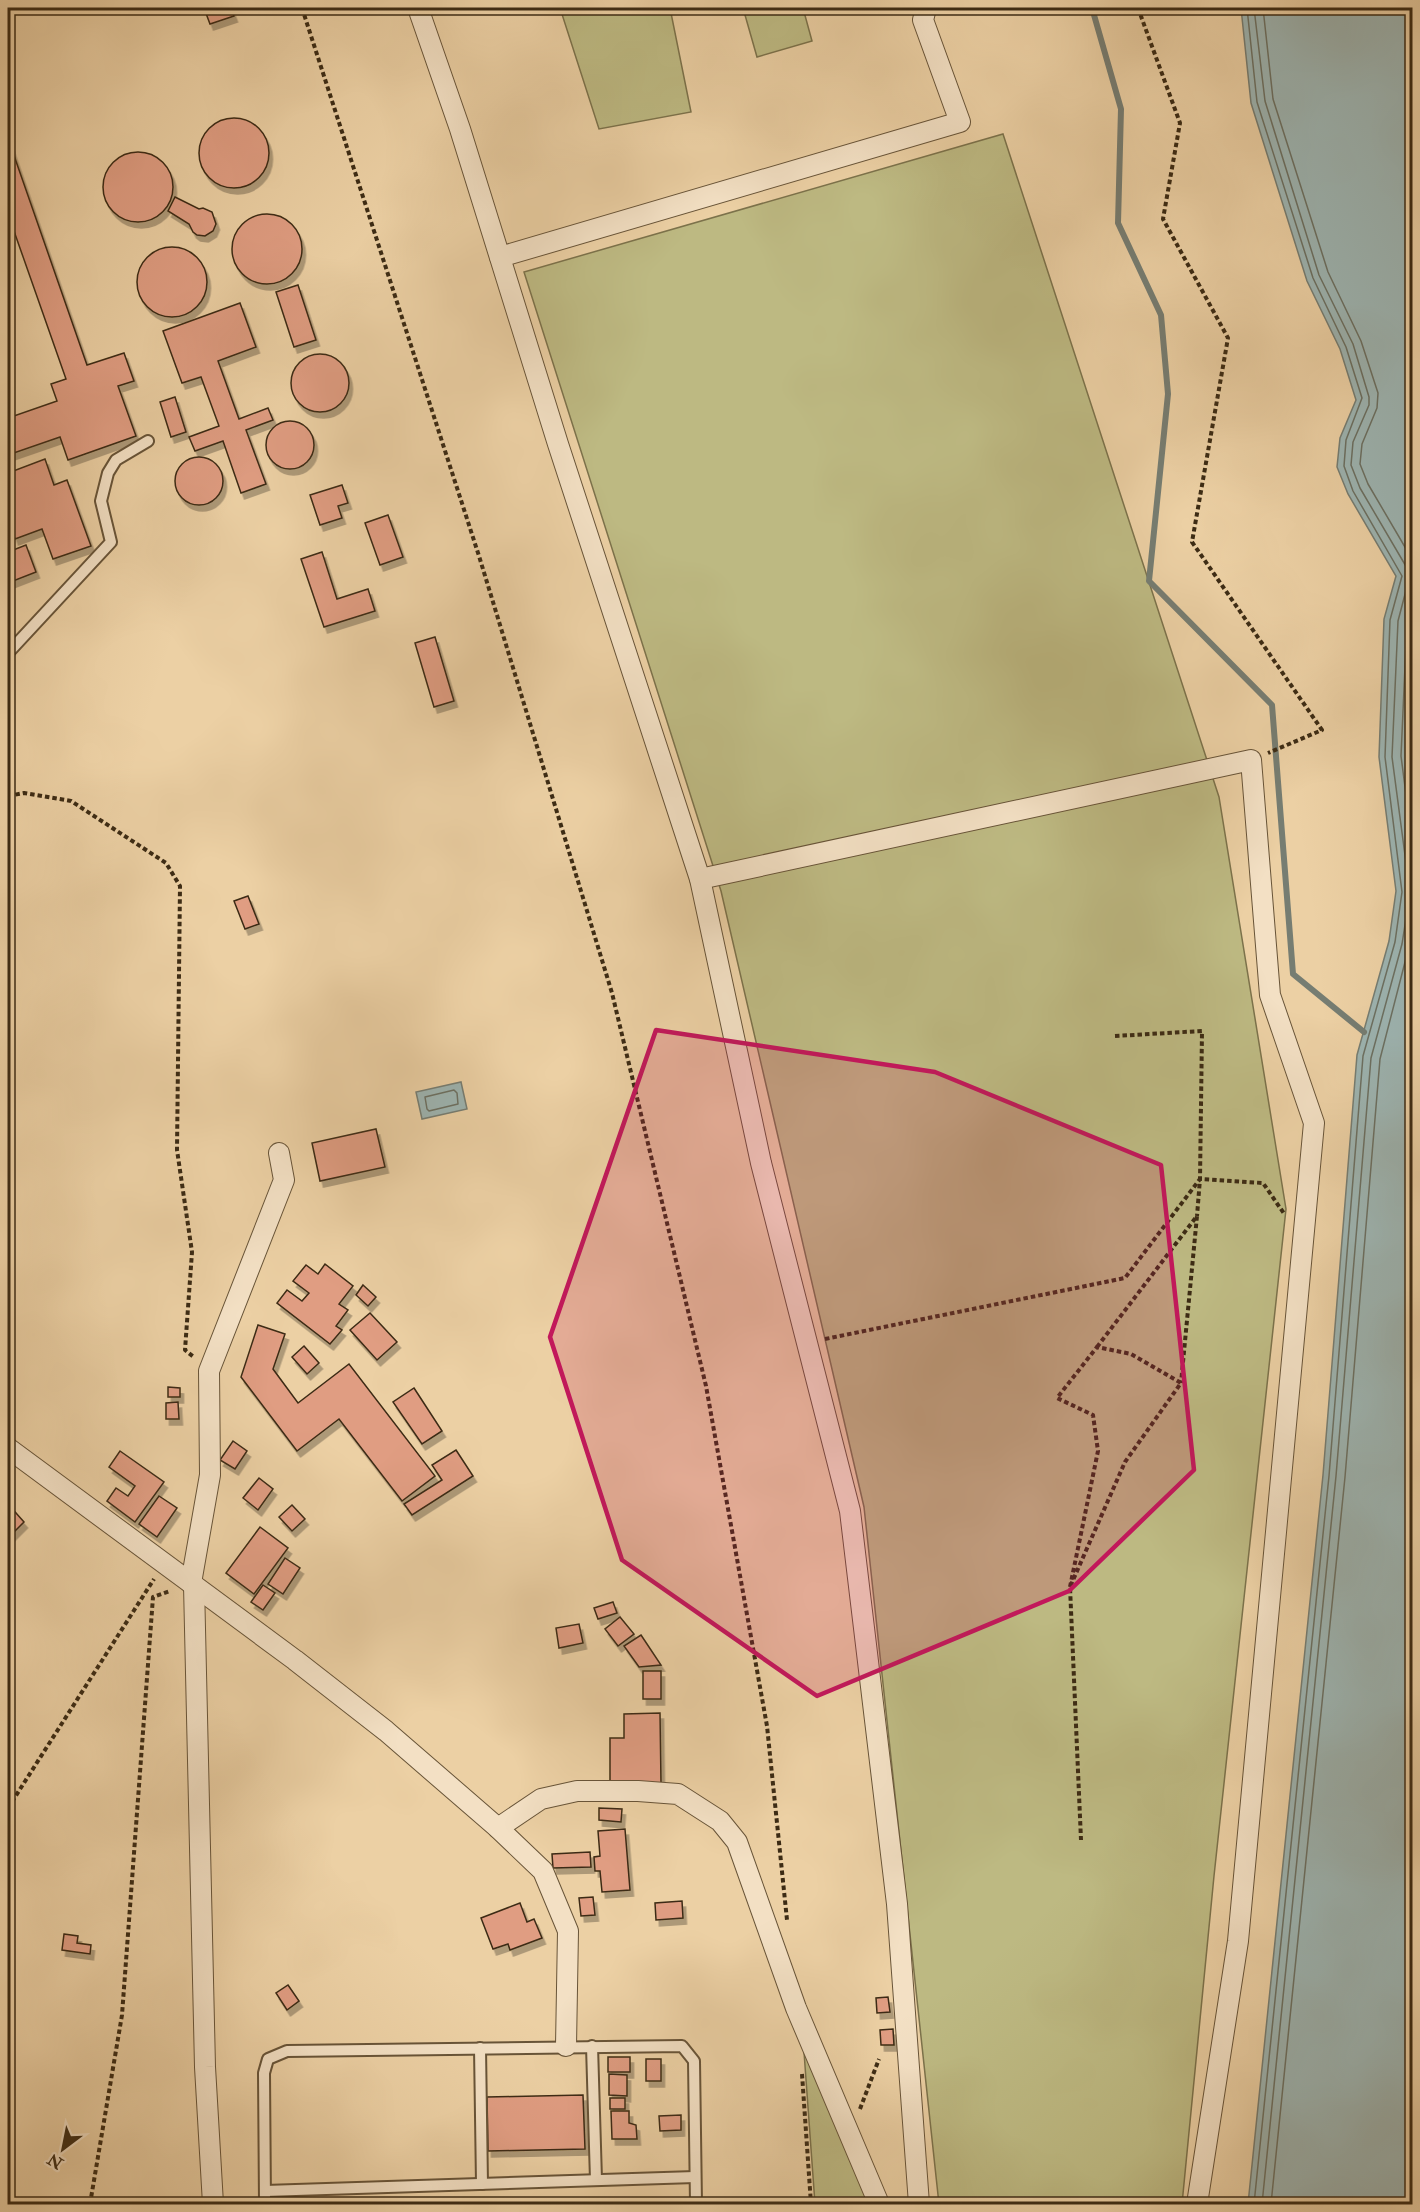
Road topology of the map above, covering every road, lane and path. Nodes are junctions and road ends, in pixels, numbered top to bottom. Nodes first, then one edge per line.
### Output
1 (303, 8) edge
2 (418, 8) edge
3 (926, 8) edge
4 (1138, 8) edge
5 (500, 257) junction
6 (148, 441) dead end
7 (8, 653) edge
8 (1251, 760) junction
9 (8, 796) edge
10 (700, 879) junction
11 (1115, 1036) dead end
12 (279, 1153) dead end
13 (1200, 1179) junction
14 (1197, 1216) junction
15 (1303, 1241) junction
16 (807, 1343) junction
17 (1097, 1347) junction
18 (209, 1371) junction
19 (1181, 1383) junction
20 (8, 1448) edge
21 (163, 1563) junction
22 (192, 1584) junction
23 (1070, 1587) junction
24 (8, 1808) edge
25 (498, 1828) junction
26 (1081, 1840) dead end
27 (788, 1926) dead end
28 (566, 2046) junction
29 (592, 2046) junction
30 (480, 2048) junction
31 (879, 2059) dead end
32 (801, 2064) dead end
33 (850, 2137) junction
34 (695, 2177) junction
35 (596, 2180) junction
36 (482, 2184) junction
37 (265, 2191) junction
38 (90, 2205) edge
39 (213, 2205) edge
40 (266, 2205) edge
41 (696, 2205) edge
42 (812, 2205) edge
43 (879, 2205) edge
44 (919, 2205) edge
45 (1197, 2205) edge

1 - 27 path
2 - 5 street
3 - 5 street
4 - 8 path
5 - 10 street
6 - 7 lane
8 - 10 street
8 - 15 street
9 - 18 path
10 - 16 street
11 - 13 path
12 - 18 street
13 - 14 path
13 - 15 path
13 - 16 path
14 - 17 path
14 - 19 path
15 - 45 street
16 - 44 street
17 - 19 path
17 - 23 path
18 - 22 street
19 - 23 path
20 - 21 street
21 - 22 street
21 - 24 path
22 - 25 street
22 - 38 path
22 - 39 street
23 - 26 path
25 - 28 street
25 - 33 street
28 - 29 lane
28 - 30 lane
29 - 34 lane
29 - 35 lane
30 - 36 lane
30 - 37 lane
31 - 33 path
32 - 42 path
33 - 43 street
34 - 35 lane
34 - 41 lane
35 - 36 lane
36 - 37 lane
37 - 40 lane

